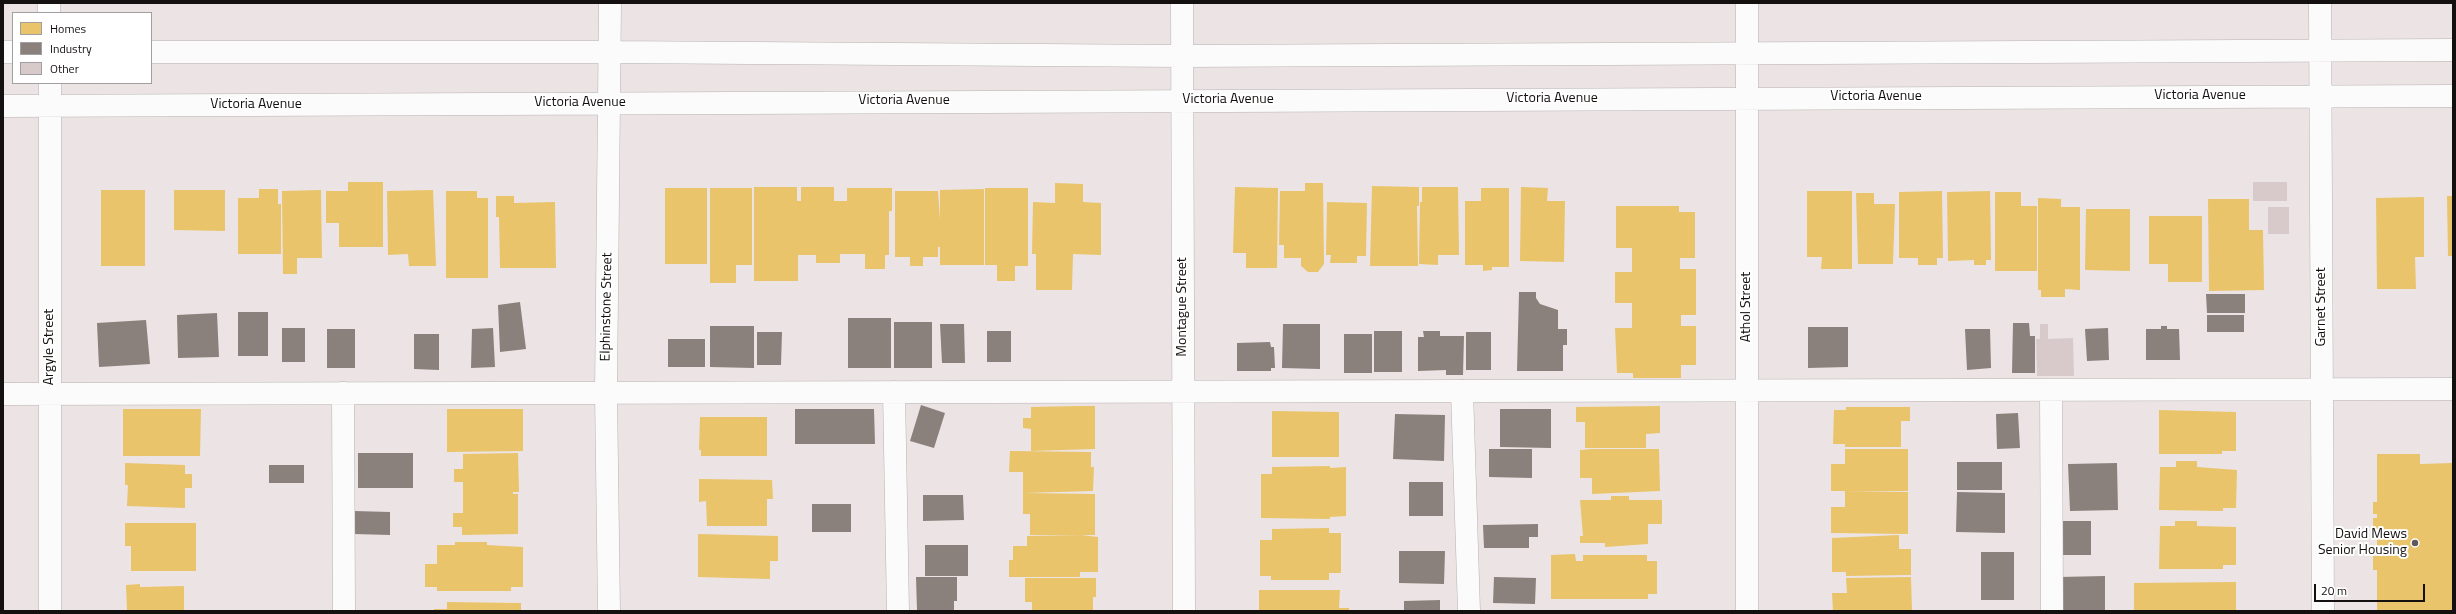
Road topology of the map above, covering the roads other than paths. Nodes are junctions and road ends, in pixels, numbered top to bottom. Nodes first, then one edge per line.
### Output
1 (610, 3) edge
2 (1182, 3) edge
3 (1747, 3) edge
4 (2320, 3) edge
5 (2320, 50) junction
6 (2453, 50) edge
7 (152, 52) edge
8 (609, 52) junction
9 (1747, 53) junction
10 (1182, 56) junction
11 (50, 84) edge
12 (2320, 95) junction
13 (2453, 96) edge
14 (1747, 98) junction
15 (1182, 100) junction
16 (608, 103) junction
17 (3, 106) edge
18 (50, 106) junction
19 (2322, 389) junction
20 (2453, 389) edge
21 (2051, 390) junction
22 (1183, 391) junction
23 (1462, 391) junction
24 (1747, 391) junction
25 (343, 392) junction
26 (606, 392) junction
27 (894, 392) junction
28 (3, 394) edge
29 (50, 394) junction
30 (50, 611) edge
31 (344, 611) edge
32 (609, 611) edge
33 (898, 611) edge
34 (1184, 611) edge
35 (1469, 611) edge
36 (1747, 611) edge
37 (2052, 611) edge
38 (2323, 611) edge

1 - 8 street, Elphinstone Street
2 - 10 street, Montague Street
3 - 9 street, Athol Street
4 - 5 street, Garnet Street
5 - 6 street
5 - 9 street
5 - 12 street, Garnet Street
7 - 8 street
8 - 10 street
8 - 16 street, Elphinstone Street
9 - 10 street
9 - 14 street, Athol Street
10 - 15 street, Montague Street
11 - 18 street, Argyle Street
12 - 13 street, Victoria Avenue
12 - 14 street, Victoria Avenue
12 - 19 street, Garnet Street
14 - 15 street, Victoria Avenue
14 - 24 street, Athol Street
15 - 16 street, Victoria Avenue
15 - 22 street, Montague Street
16 - 18 street, Victoria Avenue
16 - 26 street, Elphinstone Street
17 - 18 street, Victoria Avenue
18 - 29 street, Argyle Street
19 - 20 street
19 - 21 street
19 - 38 street, Garnet Street
21 - 24 street
21 - 37 street
22 - 23 street
22 - 27 street
22 - 34 street, Montague Street
23 - 24 street
23 - 35 street
24 - 36 street, Athol Street
25 - 26 street
25 - 29 street
25 - 31 street
26 - 27 street
26 - 32 street, Elphinstone Street
27 - 33 street
28 - 29 street
29 - 30 street, Argyle Street

